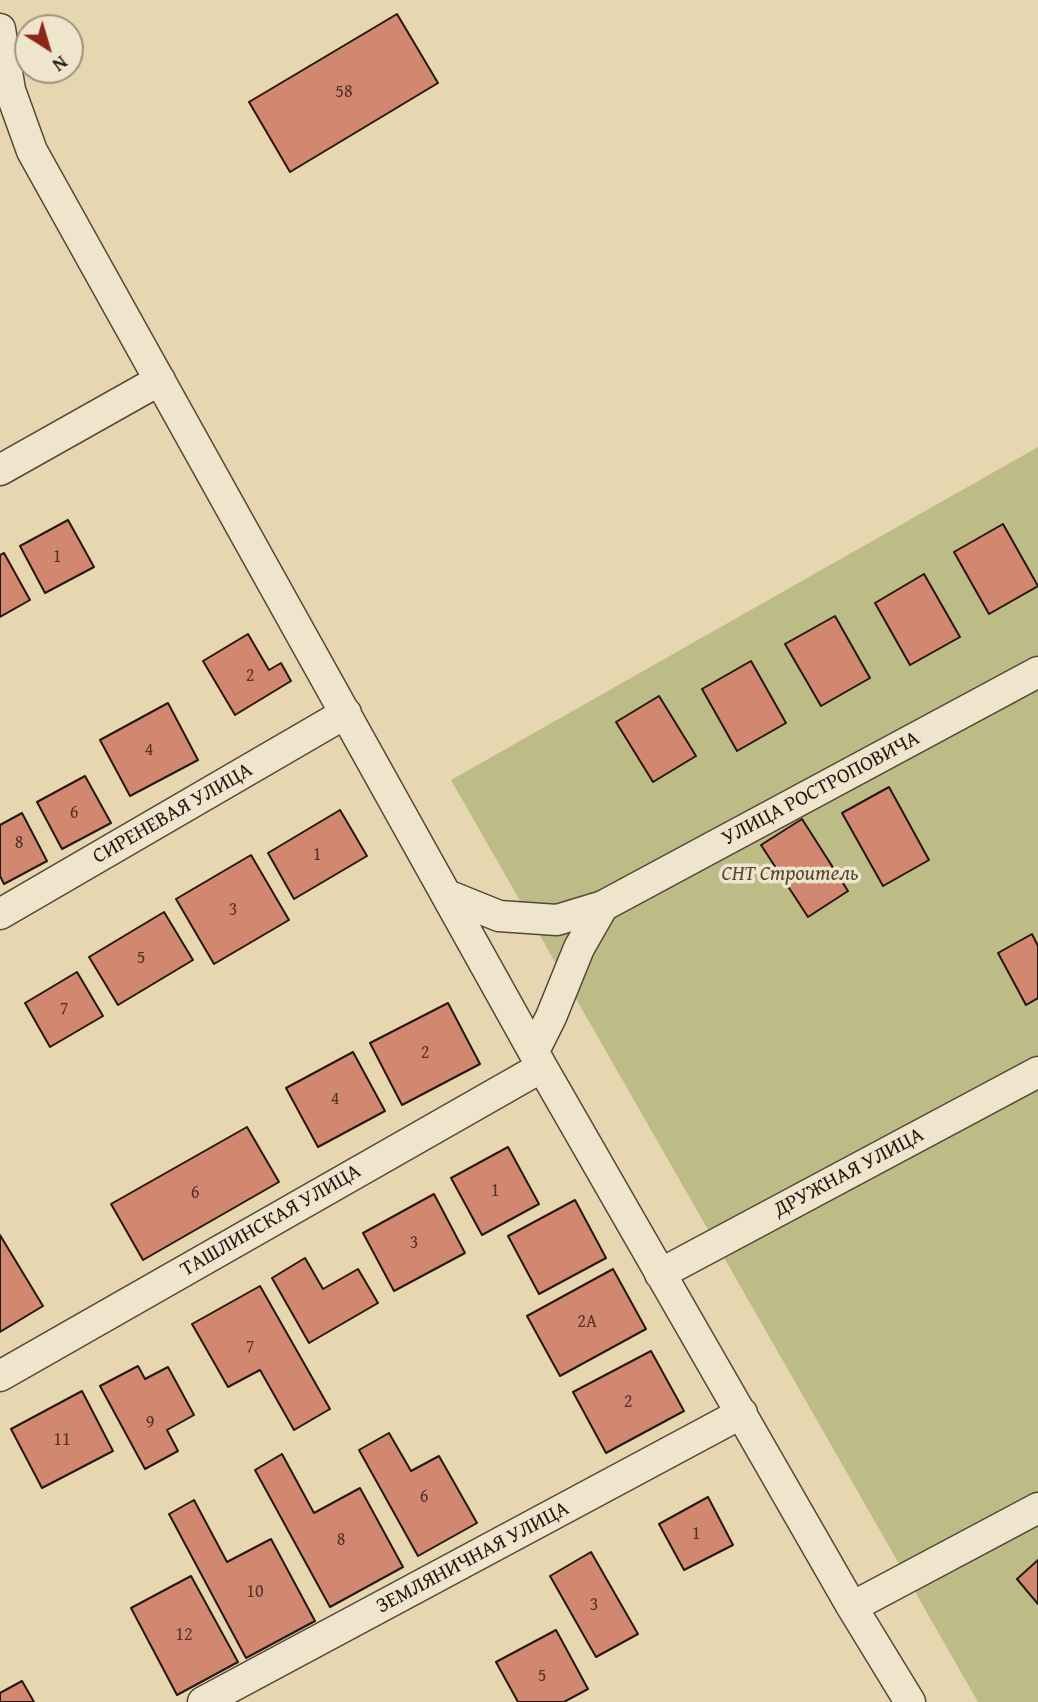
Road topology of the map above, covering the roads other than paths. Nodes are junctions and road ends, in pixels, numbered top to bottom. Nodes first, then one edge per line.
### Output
1 (0, 29) edge
2 (160, 380) junction
3 (0, 470) edge
4 (1038, 672) edge
5 (346, 713) junction
6 (447, 894) junction
7 (603, 906) junction
8 (0, 914) edge
9 (538, 1059) junction
10 (1038, 1072) edge
11 (660, 1273) junction
12 (0, 1376) edge
13 (742, 1413) junction
14 (1038, 1507) edge
15 (852, 1606) junction
16 (203, 1702) edge
17 (910, 1702) edge

1 - 2 street
2 - 3 street
2 - 5 street
4 - 7 street, УЛИЦА РОСТРОПОВИЧА
5 - 6 street
5 - 8 street, СИРЕНЕВАЯ УЛИЦА
6 - 7 street, УЛИЦА РОСТРОПОВИЧА
6 - 9 street
7 - 9 street
9 - 11 street
9 - 12 street, ТАШЛИНСКАЯ УЛИЦА
10 - 11 street, ДРУЖНАЯ УЛИЦА
11 - 13 street
13 - 15 street
13 - 16 street, ЗЕМЛЯНИЧНАЯ УЛИЦА
14 - 15 street
15 - 17 street

